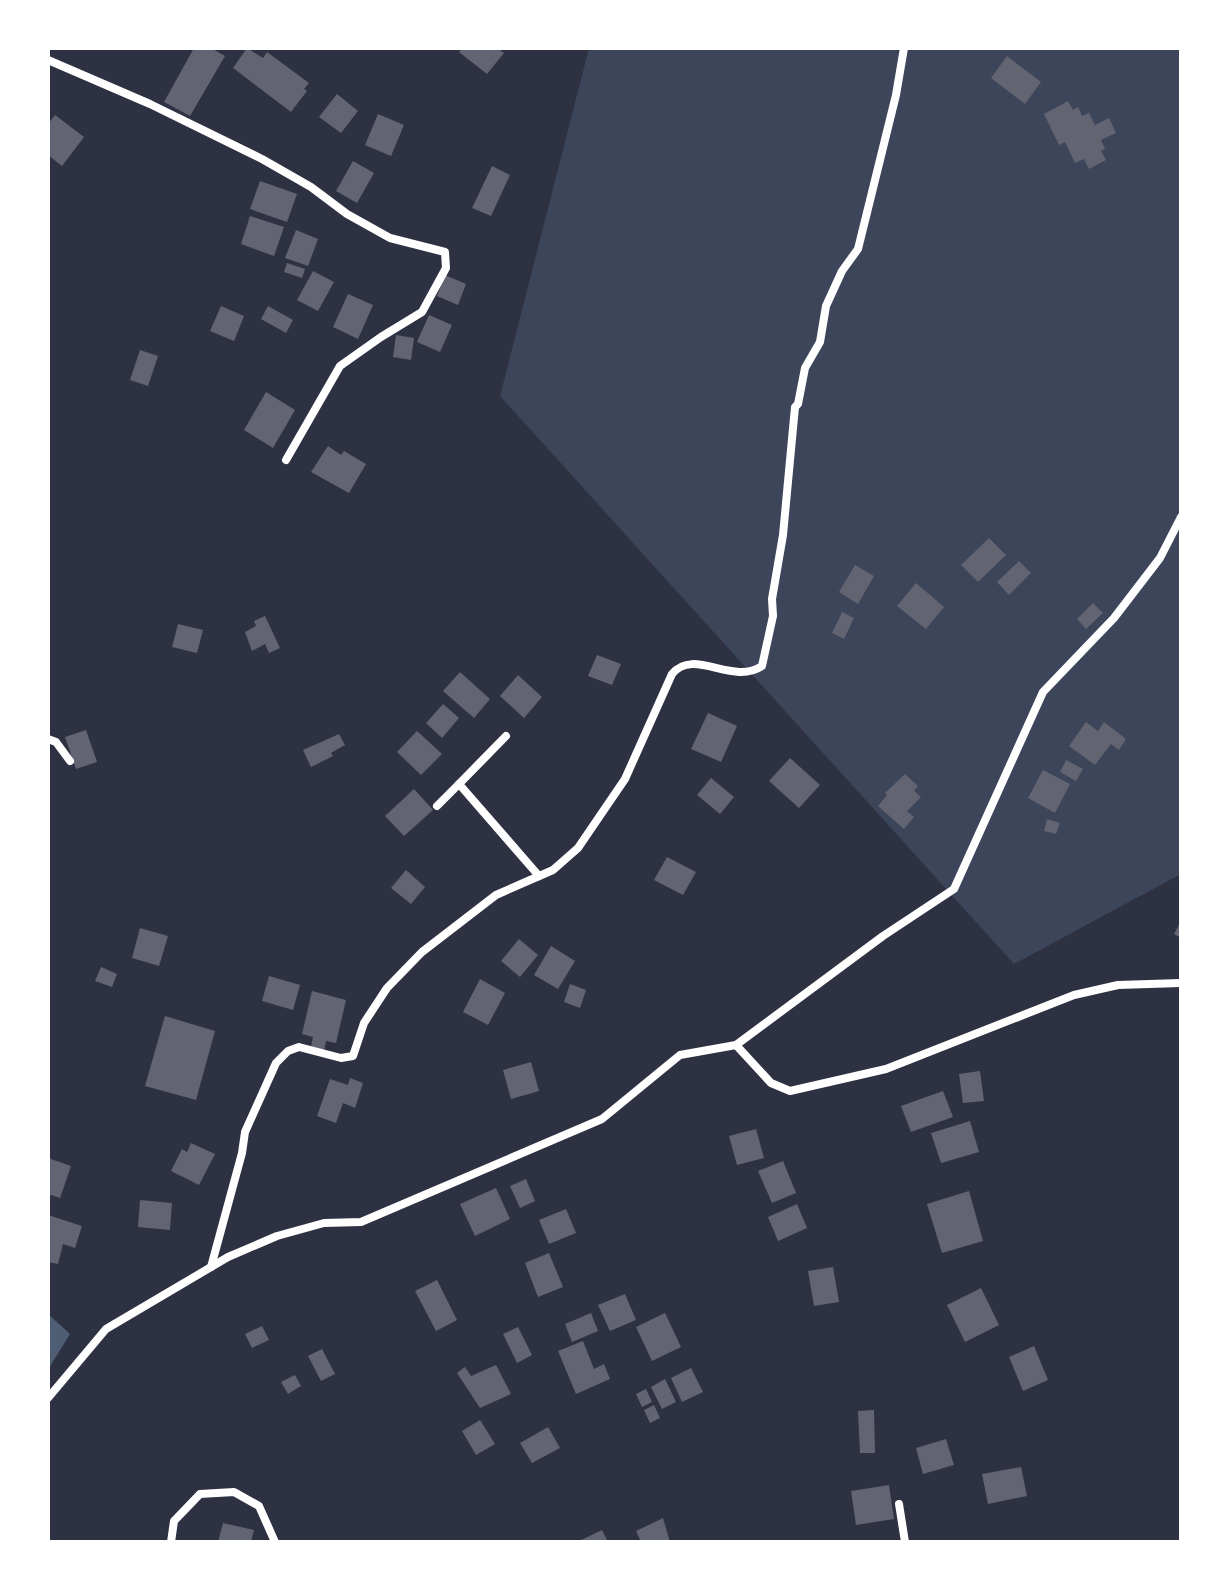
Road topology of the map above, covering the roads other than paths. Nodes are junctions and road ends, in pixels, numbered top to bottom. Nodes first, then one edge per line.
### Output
1 (904, 48) edge
2 (48, 60) edge
3 (286, 460) dead end
4 (1181, 517) edge
5 (506, 736) dead end
6 (48, 739) edge
7 (70, 761) dead end
8 (459, 784) junction
9 (437, 806) dead end
10 (539, 876) junction
11 (1181, 983) edge
12 (736, 1045) junction
13 (211, 1267) junction
14 (48, 1398) edge
15 (899, 1504) dead end
16 (171, 1542) edge
17 (275, 1542) edge
18 (905, 1542) edge

1 - 10 street
2 - 3 street
4 - 12 street
5 - 8 street
6 - 7 street
8 - 9 street
8 - 10 street
10 - 13 street
11 - 12 street
12 - 13 street
13 - 14 street
15 - 18 street
16 - 17 street

